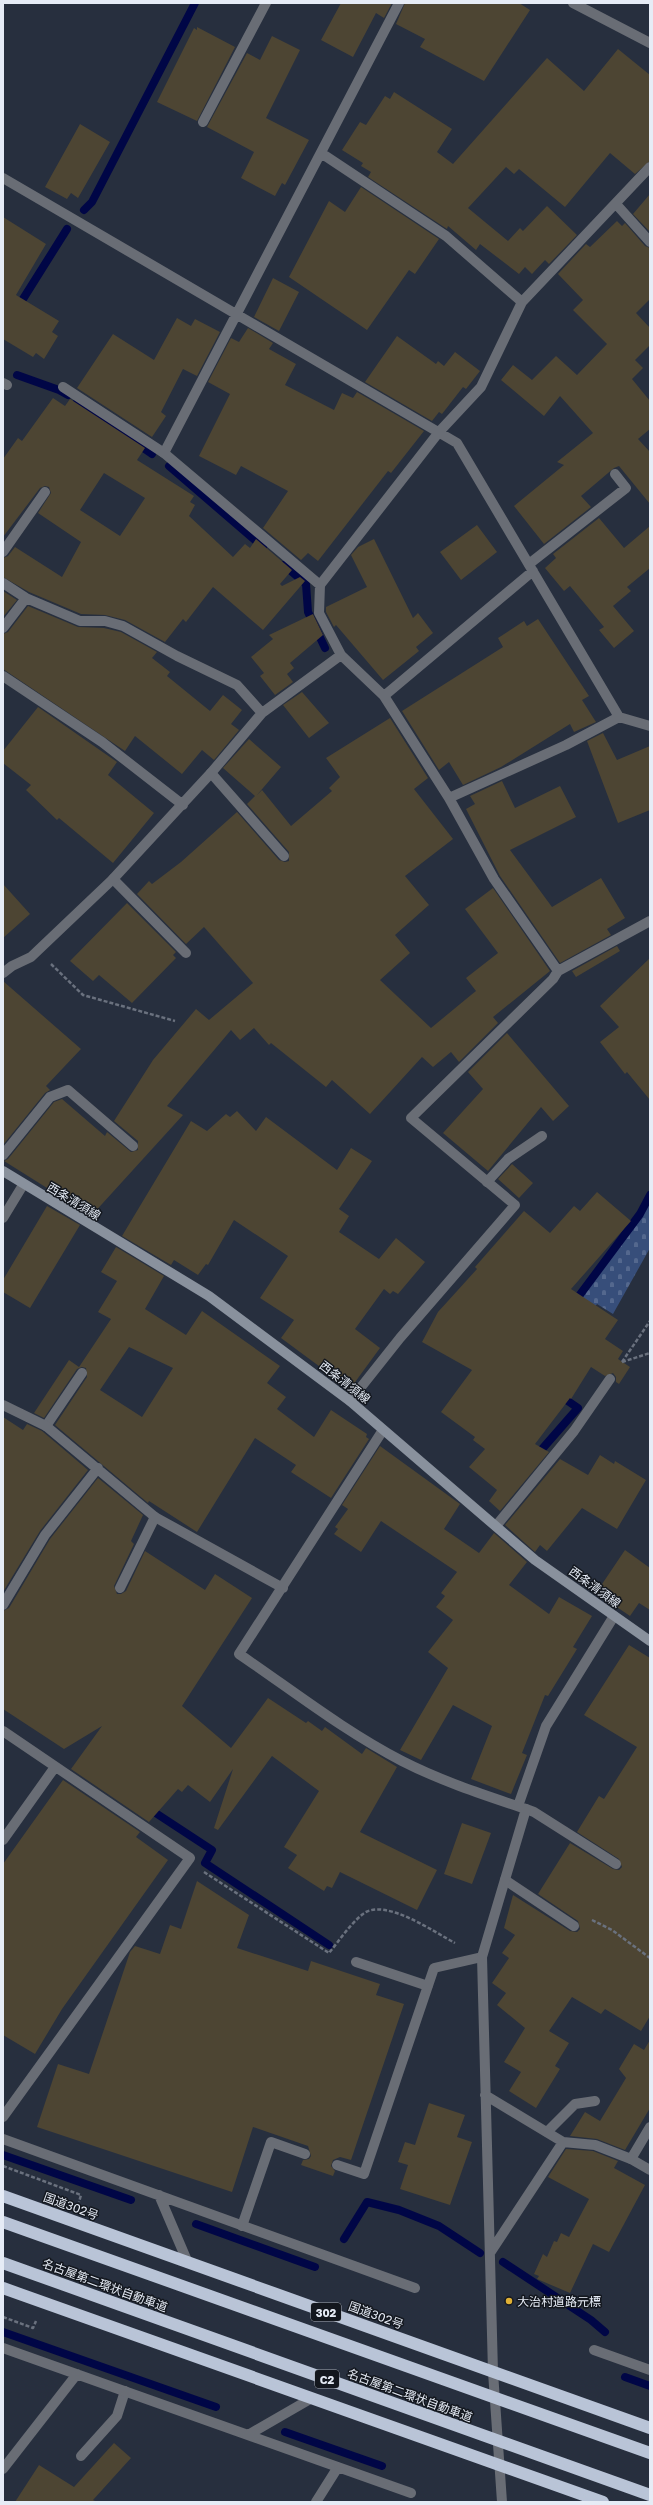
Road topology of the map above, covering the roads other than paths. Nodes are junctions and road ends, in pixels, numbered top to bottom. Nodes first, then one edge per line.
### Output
1 (266, 3) edge
2 (400, 3) edge
3 (574, 3) edge
4 (650, 42) edge
5 (203, 122) dead end
6 (321, 153) junction
7 (650, 167) edge
8 (3, 178) edge
9 (616, 204) junction
10 (650, 242) edge
11 (522, 302) junction
12 (237, 313) junction
13 (63, 387) dead end
14 (439, 432) junction
15 (164, 453) junction
16 (614, 474) dead end
17 (45, 492) dead end
18 (3, 552) edge
19 (531, 567) junction
20 (3, 582) edge
21 (320, 585) junction
22 (26, 598) junction
23 (3, 628) edge
24 (341, 655) junction
25 (3, 676) edge
26 (384, 696) junction
27 (262, 713) junction
28 (619, 717) junction
29 (650, 726) edge
30 (211, 773) junction
31 (449, 798) junction
32 (183, 805) junction
33 (284, 856) dead end
34 (113, 880) junction
35 (650, 920) edge
36 (186, 953) dead end
37 (558, 971) junction
38 (3, 973) edge
39 (542, 1136) dead end
40 (133, 1146) dead end
41 (3, 1155) edge
42 (3, 1171) edge
43 (487, 1182) junction
44 (23, 1186) junction
45 (3, 1218) edge
46 (82, 1373) dead end
47 (610, 1379) dead end
48 (350, 1401) junction
49 (3, 1405) edge
50 (46, 1426) junction
51 (383, 1430) junction
52 (98, 1468) junction
53 (155, 1516) junction
54 (496, 1526) junction
55 (120, 1588) dead end
56 (283, 1588) junction
57 (3, 1605) edge
58 (614, 1616) junction
59 (650, 1641) edge
60 (3, 1731) edge
61 (55, 1767) junction
62 (522, 1808) junction
63 (3, 1840) edge
64 (616, 1864) dead end
65 (505, 1880) junction
66 (574, 1926) road end
67 (482, 1957) junction
68 (356, 1962) dead end
69 (428, 1986) junction
70 (485, 2095) junction
71 (595, 2101) dead end
72 (3, 2117) edge
73 (650, 2127) edge
74 (547, 2132) junction
75 (3, 2139) edge
76 (563, 2142) junction
77 (305, 2154) dead end
78 (631, 2159) junction
79 (337, 2165) dead end
80 (650, 2170) edge
81 (159, 2195) junction
82 (3, 2196) edge
83 (3, 2222) edge
84 (242, 2226) junction
85 (490, 2253) junction
86 (188, 2263) junction
87 (3, 2264) edge
88 (3, 2288) edge
89 (415, 2288) dead end
90 (3, 2348) edge
91 (594, 2350) dead end
92 (650, 2370) edge
93 (493, 2372) junction
94 (77, 2374) junction
95 (126, 2391) junction
96 (312, 2398) junction
97 (650, 2428) edge
98 (248, 2435) junction
99 (650, 2453) edge
100 (81, 2456) dead end
101 (500, 2465) junction
102 (338, 2467) junction
103 (3, 2469) edge
104 (411, 2493) dead end
105 (650, 2495) edge
106 (316, 2502) edge
107 (502, 2502) edge
108 (603, 2502) edge

1 - 5 street
2 - 6 street
3 - 4 street
6 - 11 street
6 - 12 street
7 - 9 street
8 - 12 street
9 - 10 street
9 - 11 street
11 - 14 street
12 - 14 street
12 - 15 street
13 - 15 street
14 - 19 street
14 - 21 street
15 - 21 street
16 - 19 street
17 - 18 street
19 - 26 street
19 - 28 street
20 - 22 street
21 - 24 street
22 - 23 street
22 - 27 street
24 - 26 street
24 - 27 street
25 - 32 street
26 - 31 street
27 - 30 street
28 - 29 street
28 - 31 street
30 - 32 street
30 - 33 street
31 - 37 street
32 - 34 street
34 - 36 street
34 - 38 street
35 - 37 street
37 - 43 street
39 - 43 street
40 - 41 street
42 - 44 main road, 西条清須線
43 - 48 street
44 - 45 street
44 - 48 main road, 西条清須線
46 - 50 street
47 - 54 street
48 - 51 main road, 西条清須線
49 - 50 street
50 - 52 street
51 - 54 main road, 西条清須線
51 - 56 street
52 - 53 street
52 - 57 street
53 - 55 street
53 - 56 street
54 - 58 main road, 西条清須線
56 - 62 street
58 - 59 main road, 西条清須線
58 - 62 street
60 - 61 street
61 - 63 street
61 - 72 street
62 - 64 street
62 - 65 street
65 - 66 street
65 - 67 street
67 - 69 street
67 - 70 street
68 - 69 street
69 - 79 street
70 - 74 street
70 - 85 street
71 - 74 street
73 - 78 street
74 - 76 street
75 - 81 street
76 - 78 street
76 - 85 street
77 - 84 street
78 - 80 street
81 - 84 street
81 - 86 street
82 - 86 highway, 国道302号 / 302
83 - 99 highway, 名古屋第二環状自動車道
84 - 89 street
85 - 93 street
86 - 93 highway, 国道302号 / 302
87 - 105 highway, 名古屋第二環状自動車道 / C2
88 - 96 highway
90 - 94 street
91 - 92 street
93 - 97 highway, 国道302号 / 302
93 - 101 street
94 - 95 street
94 - 103 street
95 - 98 street
95 - 100 street
96 - 98 street
96 - 101 highway
98 - 102 street
101 - 107 street
101 - 108 highway
102 - 104 street
102 - 106 street

